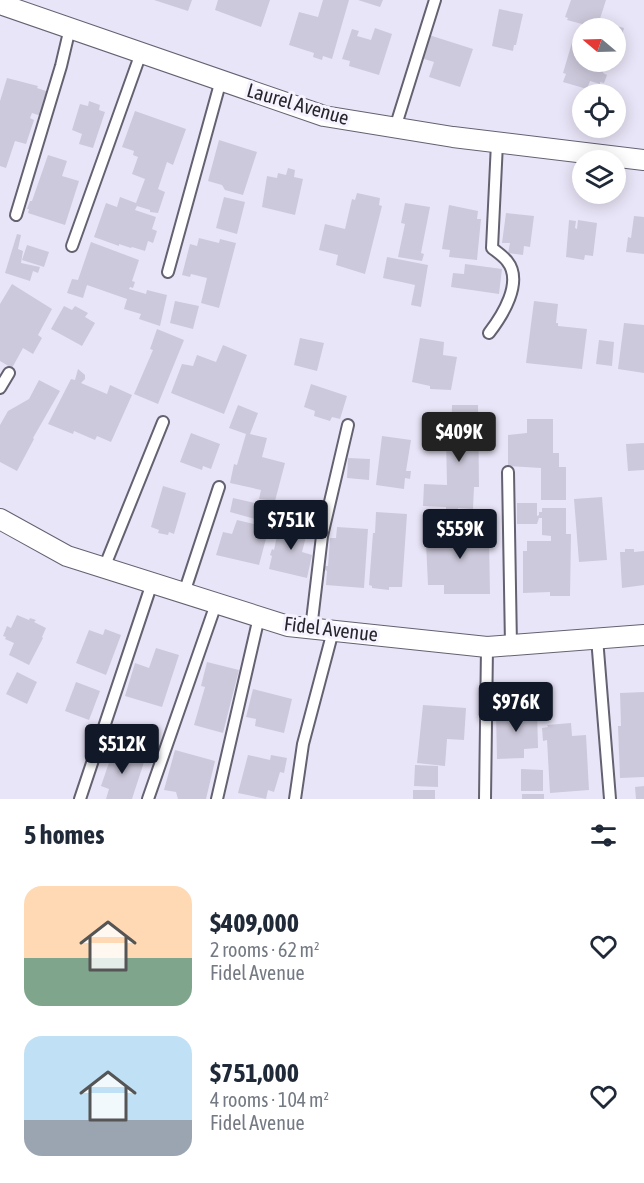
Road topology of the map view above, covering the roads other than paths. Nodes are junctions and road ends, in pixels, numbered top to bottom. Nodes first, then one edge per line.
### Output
1 (435, 0) edge
2 (8, 4) edge
3 (70, 28) junction
4 (141, 53) junction
5 (221, 80) junction
6 (395, 128) junction
7 (497, 143) junction
8 (644, 160) edge
9 (16, 215) dead end
10 (72, 246) dead end
11 (168, 272) dead end
12 (489, 333) dead end
13 (9, 373) dead end
14 (0, 388) edge
15 (163, 422) dead end
16 (348, 425) dead end
17 (508, 472) dead end
18 (219, 487) dead end
19 (0, 519) edge
20 (104, 568) junction
21 (152, 583) junction
22 (184, 593) junction
23 (216, 604) junction
24 (259, 617) junction
25 (311, 628) junction
26 (333, 631) junction
27 (644, 635) edge
28 (597, 639) junction
29 (511, 645) junction
30 (487, 647) junction
31 (80, 799) edge
32 (148, 799) edge
33 (217, 799) edge
34 (295, 799) edge
35 (485, 799) edge
36 (610, 799) edge

1 - 6 lane
2 - 3 street, Laurel Avenue
3 - 4 street, Laurel Avenue
3 - 9 lane
4 - 5 street, Laurel Avenue
4 - 10 lane
5 - 6 street, Laurel Avenue
5 - 11 lane
6 - 7 street, Laurel Avenue
7 - 8 street, Laurel Avenue
7 - 12 lane
13 - 14 lane
15 - 20 lane
16 - 25 lane
17 - 29 lane
18 - 22 lane
19 - 20 street, Fidel Avenue
20 - 21 street, Fidel Avenue
21 - 22 street, Fidel Avenue
21 - 31 lane
22 - 23 street, Fidel Avenue
23 - 24 street, Fidel Avenue
23 - 32 lane
24 - 25 street, Fidel Avenue
24 - 33 lane
25 - 26 street, Fidel Avenue
26 - 30 street, Fidel Avenue
26 - 34 lane
27 - 28 street, Fidel Avenue
28 - 29 street, Fidel Avenue
28 - 36 lane
29 - 30 street, Fidel Avenue
30 - 35 lane

